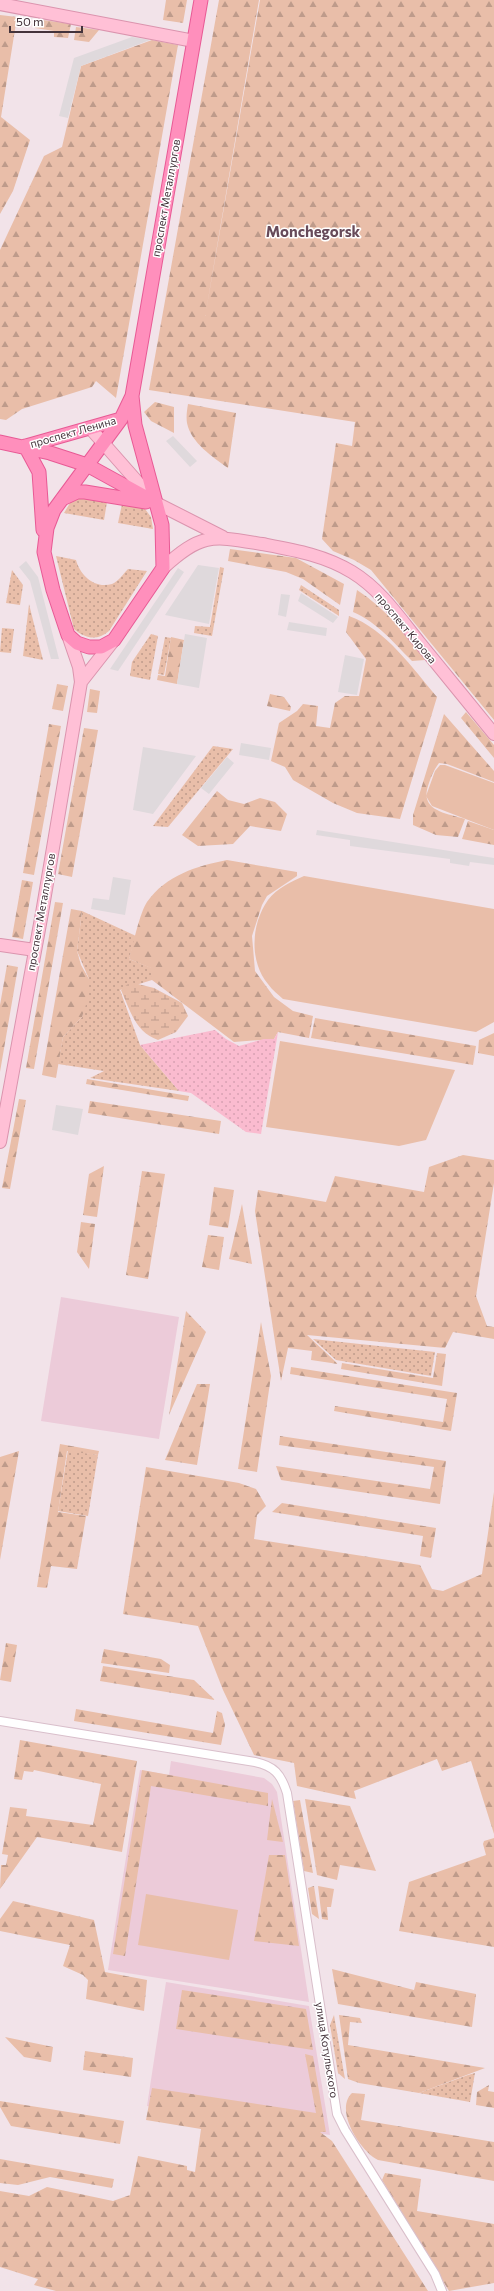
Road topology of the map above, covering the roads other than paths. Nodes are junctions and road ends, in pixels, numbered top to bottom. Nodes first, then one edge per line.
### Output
1 (202, 0) edge
2 (0, 4) edge
3 (194, 41) junction
4 (132, 396) junction
5 (121, 418) junction
6 (90, 428) junction
7 (0, 442) edge
8 (104, 442) junction
9 (25, 446) junction
10 (87, 465) junction
11 (60, 500) junction
12 (156, 503) junction
13 (226, 538) junction
14 (44, 552) junction
15 (163, 568) junction
16 (68, 635) junction
17 (114, 640) junction
18 (81, 682) junction
19 (494, 734) edge
20 (0, 945) edge
21 (34, 950) junction
22 (0, 1142) edge
23 (0, 1721) edge
24 (442, 2291) edge

1 - 3 main road, проспект Металлургов
2 - 3 main road
3 - 4 main road, проспект Металлургов
4 - 5 main road, проспект Металлургов
4 - 12 main road, проспект Металлургов
5 - 6 main road, проспект Ленина
5 - 8 main road, проспект Металлургов
6 - 8 main road
6 - 9 main road, проспект Ленина
7 - 9 main road, проспект Ленина
8 - 10 main road, проспект Металлургов
8 - 12 main road
9 - 10 main road
9 - 14 main road, проспект Ленина
10 - 11 main road, проспект Металлургов
10 - 12 main road
11 - 12 main road
11 - 14 main road
12 - 13 main road
12 - 15 main road
13 - 15 main road
13 - 19 main road, проспект Кирова
14 - 16 main road
15 - 17 main road
16 - 17 main road
16 - 18 main road, проспект Металлургов
17 - 18 main road, проспект Металлургов
18 - 21 main road, проспект Металлургов
20 - 21 main road
21 - 22 main road, проспект Металлургов
23 - 24 street, улица Котульского

